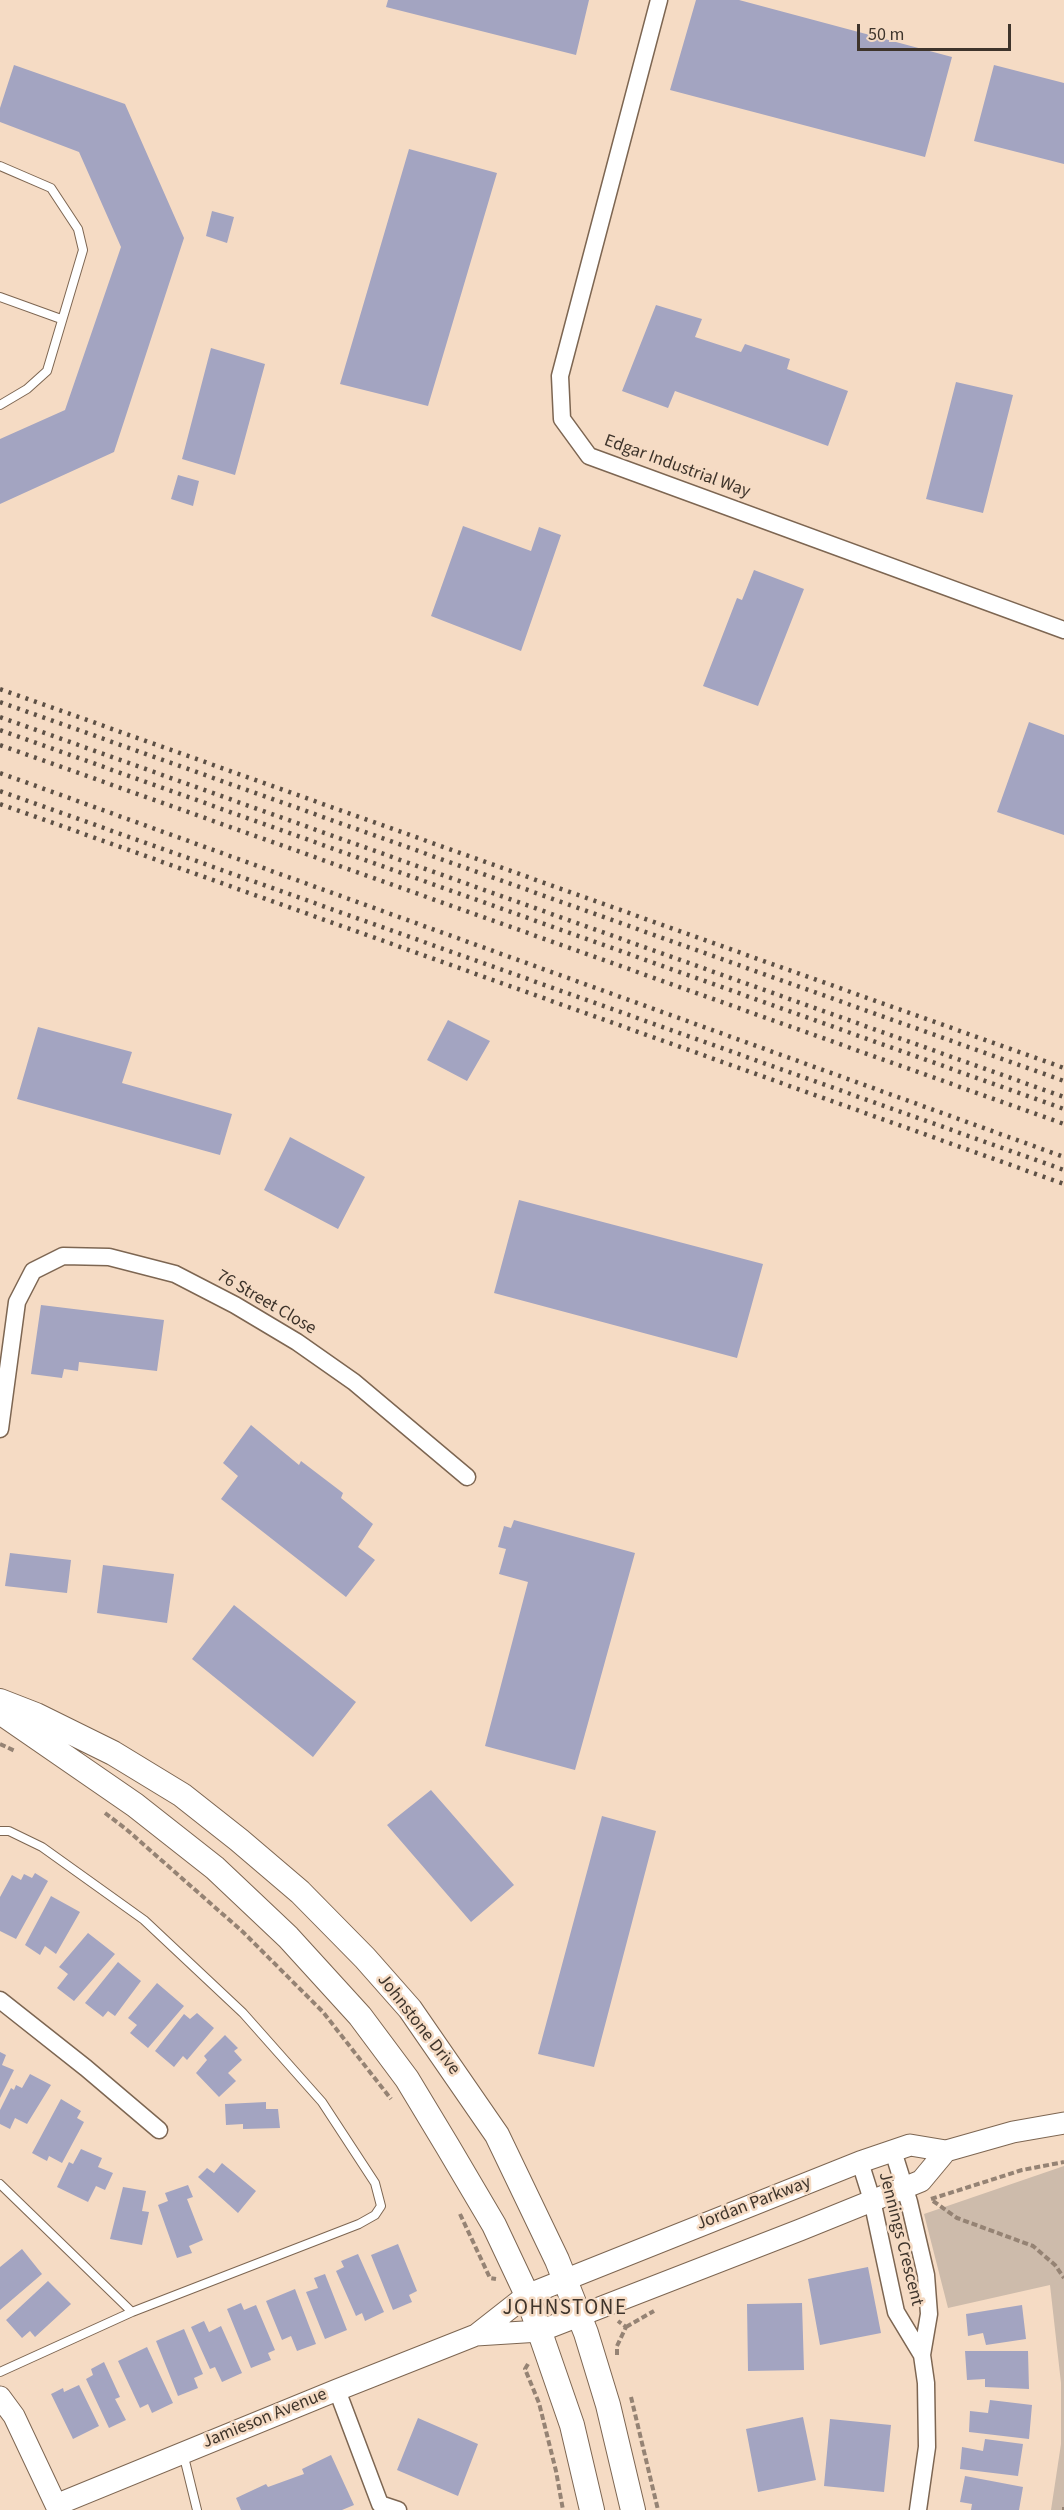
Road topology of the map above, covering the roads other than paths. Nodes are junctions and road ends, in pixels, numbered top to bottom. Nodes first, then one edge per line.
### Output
1 (659, 0) edge
2 (0, 166) edge
3 (0, 297) edge
4 (61, 319) junction
5 (0, 405) edge
6 (1064, 630) edge
7 (0, 1429) edge
8 (467, 1477) dead end
9 (0, 1701) edge
10 (0, 1712) edge
11 (0, 1831) edge
12 (0, 2000) edge
13 (1064, 2123) edge
14 (159, 2130) dead end
15 (893, 2151) junction
16 (946, 2151) junction
17 (860, 2162) junction
18 (0, 2184) edge
19 (905, 2188) junction
20 (872, 2200) junction
21 (565, 2280) junction
22 (527, 2295) junction
23 (132, 2312) junction
24 (579, 2315) junction
25 (540, 2331) junction
26 (476, 2335) junction
27 (922, 2355) junction
28 (0, 2372) edge
29 (337, 2390) junction
30 (0, 2397) edge
31 (183, 2453) junction
32 (57, 2507) edge
33 (378, 2507) edge
34 (197, 2510) edge
35 (398, 2510) edge
36 (592, 2510) edge
37 (633, 2510) edge
38 (918, 2510) edge

1 - 6 street, Edgar Industrial Way
2 - 4 lane
3 - 4 lane
4 - 5 lane
7 - 8 street, 76 Street Close
9 - 21 main road, Johnstone Drive
10 - 22 main road
11 - 23 lane
12 - 14 street
13 - 16 street, Jordan Parkway
15 - 16 street, Jordan Parkway
15 - 17 street, Jordan Parkway
15 - 19 street, Jennings Crescent
16 - 19 street
17 - 20 street, Jennings Crescent
17 - 21 street, Jordan Parkway
18 - 23 lane
19 - 20 street
19 - 27 street, Jennings Crescent
20 - 24 street
20 - 27 street, Jennings Crescent
21 - 22 street, Jordan Parkway
21 - 24 main road, Johnstone Drive
22 - 25 main road
22 - 26 street, Jamieson Avenue
23 - 28 lane
24 - 25 street, Jamieson Avenue
24 - 37 main road, Johnstone Drive
25 - 26 street, Jamieson Avenue
25 - 36 main road
26 - 29 street, Jamieson Avenue
27 - 38 street, Jennings Crescent
29 - 31 street, Jamieson Avenue
29 - 33 street
30 - 32 street
31 - 32 street, Jamieson Avenue
31 - 34 lane
33 - 35 street

